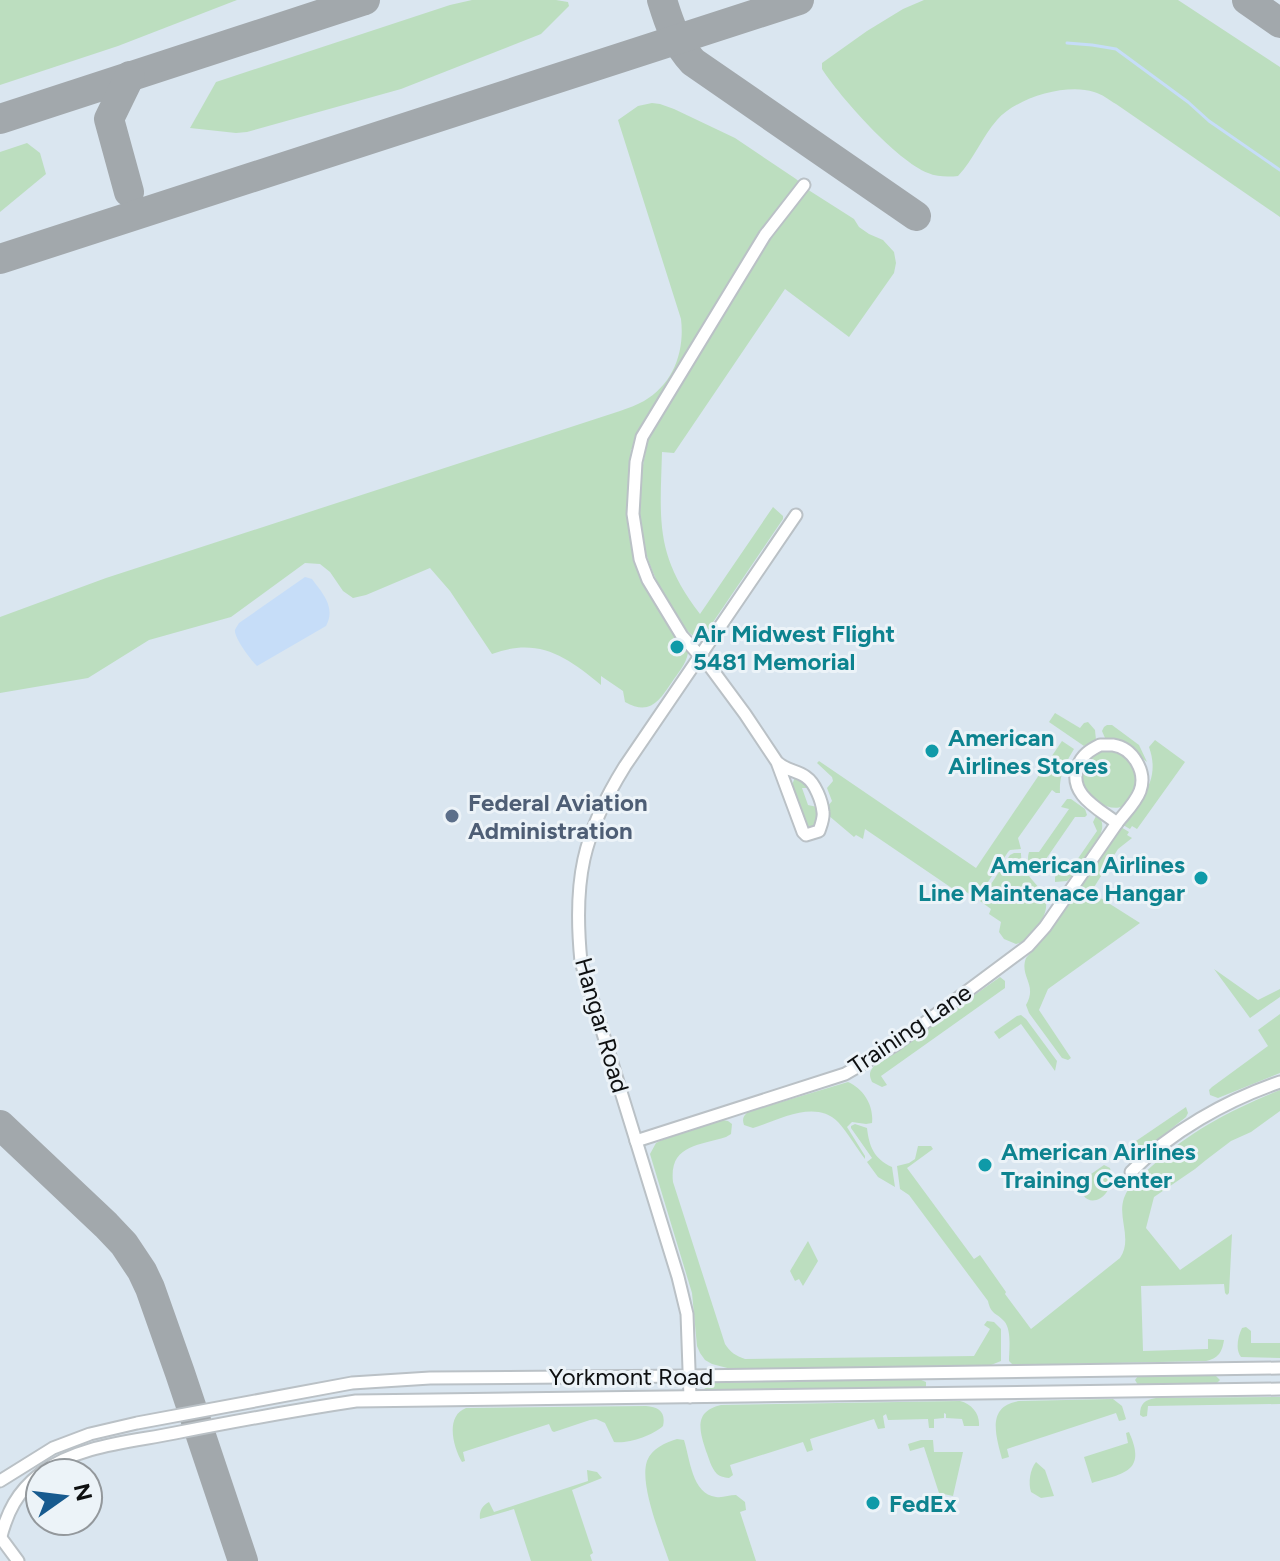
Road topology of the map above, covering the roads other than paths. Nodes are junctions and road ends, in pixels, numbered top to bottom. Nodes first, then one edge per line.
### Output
1 (804, 185) dead end
2 (796, 515) dead end
3 (699, 657) junction
4 (777, 762) junction
5 (1117, 823) junction
6 (1280, 1082) edge
7 (636, 1141) junction
8 (1131, 1172) dead end
9 (1280, 1368) edge
10 (1229, 1369) junction
11 (1124, 1371) junction
12 (1006, 1372) junction
13 (690, 1376) junction
14 (1280, 1389) edge
15 (1230, 1390) junction
16 (1127, 1392) junction
17 (1006, 1394) junction
18 (690, 1397) junction
19 (74, 1457) edge
20 (0, 1481) edge
21 (24, 1487) edge
22 (1, 1529) edge
23 (18, 1561) edge

1 - 3 street
2 - 3 street, Hangar Road
3 - 4 street
3 - 7 street, Hangar Road
4 - 4 street
5 - 5 street, Training Lane
5 - 7 street, Training Lane
6 - 8 street
7 - 13 street, Hangar Road
9 - 10 street, Yorkmont Road
10 - 11 street, Yorkmont Road
10 - 15 street
11 - 12 street, Yorkmont Road
11 - 16 street
12 - 13 street, Yorkmont Road
12 - 17 street
13 - 18 street, Hangar Road
13 - 20 street, Yorkmont Road
14 - 15 street, Yorkmont Road
15 - 16 street, Yorkmont Road
16 - 17 street, Yorkmont Road
17 - 18 street, Yorkmont Road
18 - 19 street, Yorkmont Road
21 - 22 street, Yorkmont Road
22 - 23 street

